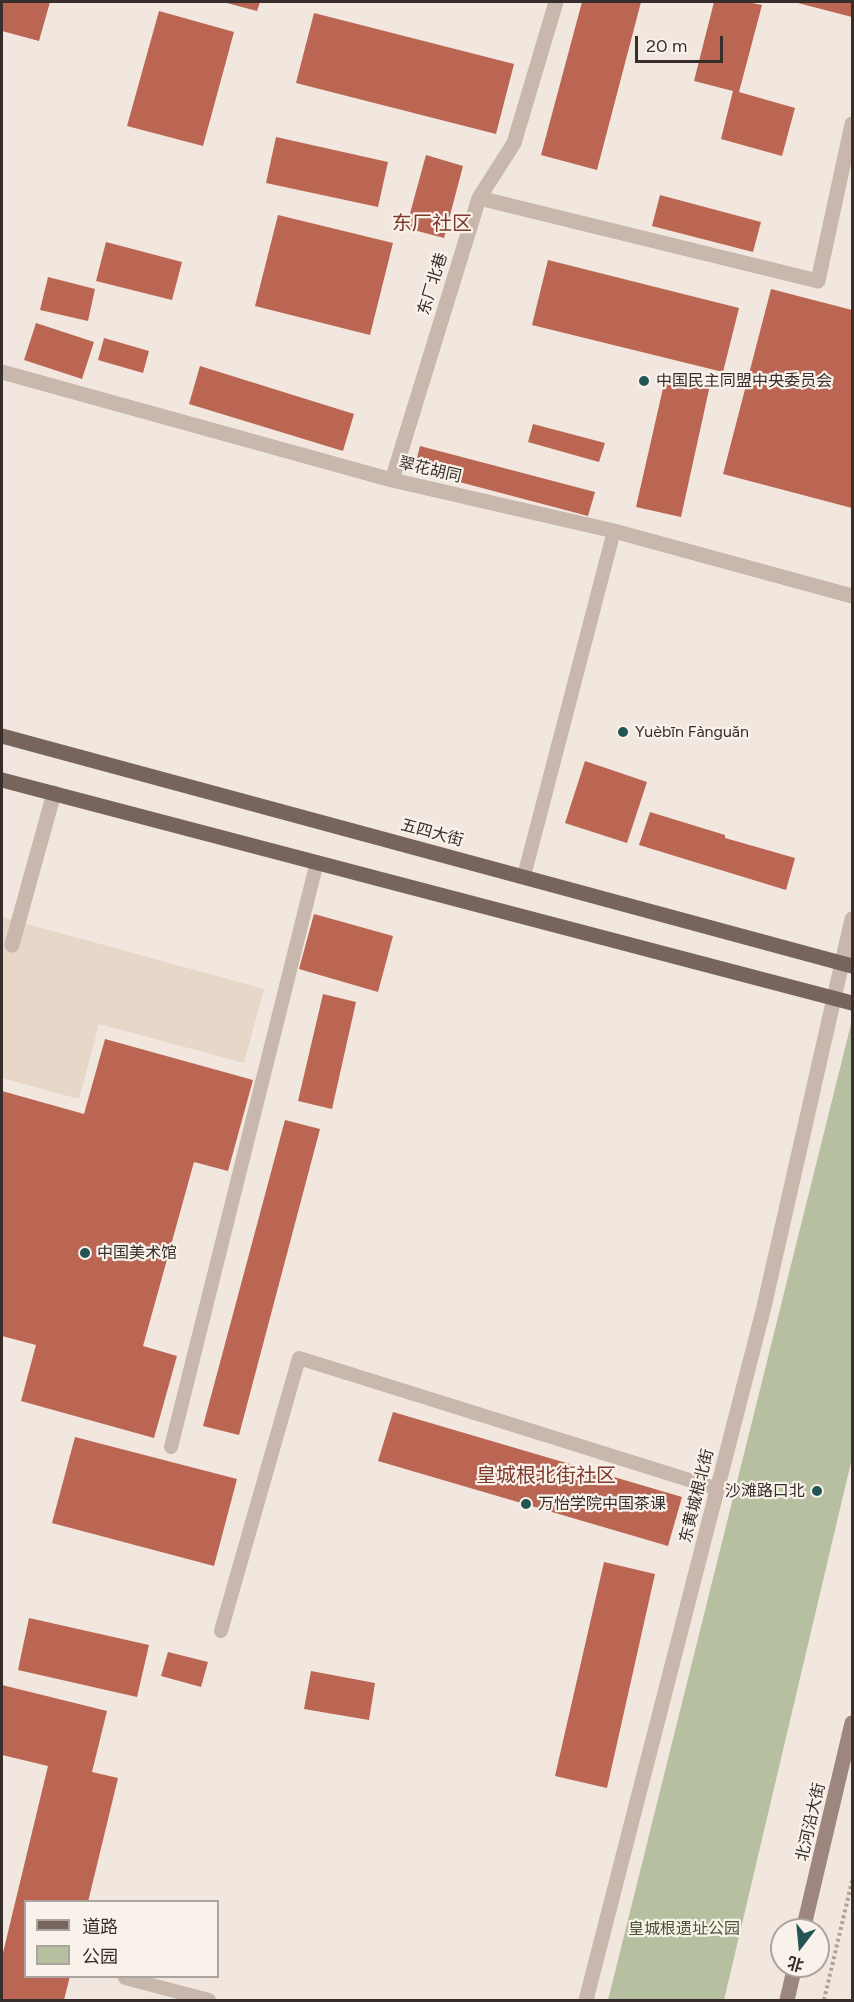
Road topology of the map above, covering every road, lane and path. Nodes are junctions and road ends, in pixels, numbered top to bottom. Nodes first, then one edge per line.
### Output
1 (556, 2) edge
2 (852, 124) edge
3 (479, 198) junction
4 (2, 372) edge
5 (392, 480) junction
6 (614, 531) junction
7 (852, 596) edge
8 (2, 736) edge
9 (2, 780) edge
10 (54, 793) junction
11 (317, 862) junction
12 (525, 876) junction
13 (852, 919) edge
14 (12, 945) dead end
15 (847, 964) edge
16 (834, 997) junction
17 (852, 1003) edge
18 (171, 1447) dead end
19 (718, 1489) junction
20 (221, 1631) dead end
21 (852, 1723) edge
22 (852, 1881) edge
23 (807, 1918) edge
24 (125, 1978) edge
25 (792, 1978) edge
26 (209, 2001) edge
27 (586, 2001) edge
28 (787, 2001) edge
29 (824, 2001) edge

1 - 3 street, 东厂北巷
2 - 3 street
3 - 5 street, 东厂北巷
4 - 5 street, 翠花胡同
5 - 6 street, 翠花胡同
6 - 7 street, 翠花胡同
6 - 12 lane
8 - 12 main road, 五四大街
9 - 10 main road
10 - 11 main road
10 - 14 street
11 - 16 main road
11 - 18 lane
12 - 15 main road, 五四大街
13 - 15 street, 东黄城根北街
15 - 16 street, 东黄城根北街
16 - 17 main road
16 - 19 street, 东黄城根北街
19 - 20 lane
19 - 27 street, 东黄城根北街
21 - 23 main road, 北河沿大街
22 - 29 path
24 - 26 lane
25 - 28 main road

